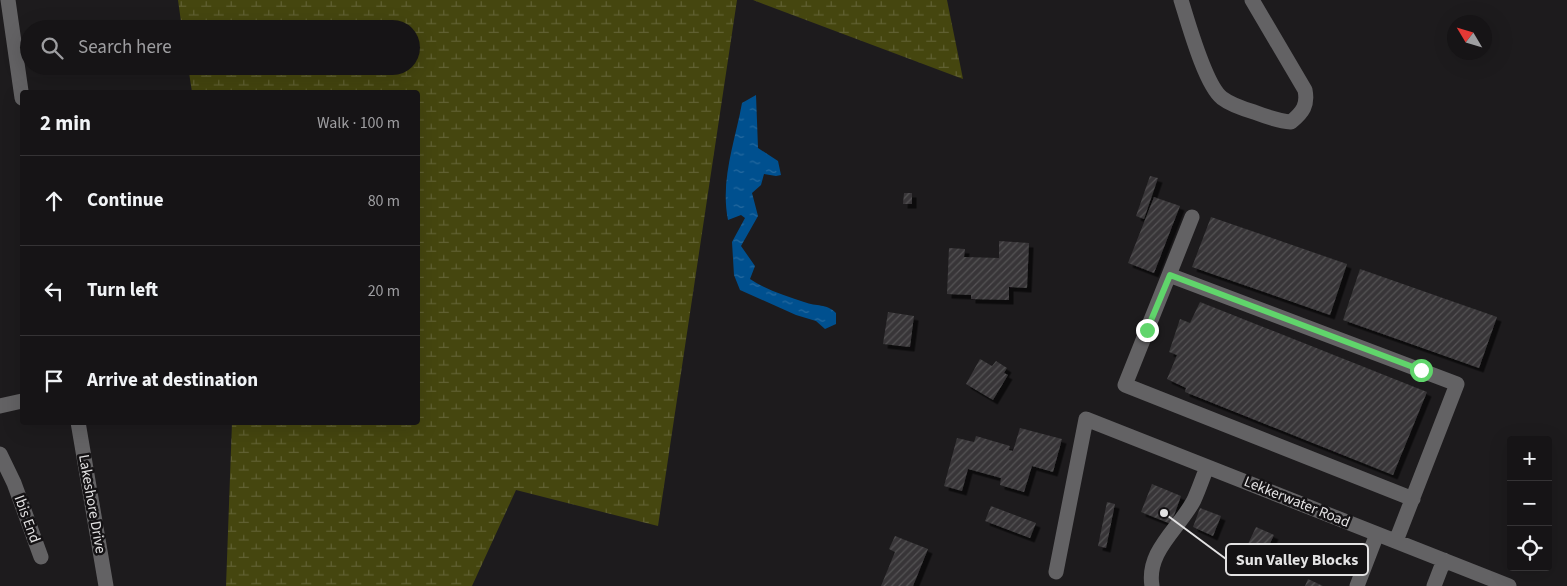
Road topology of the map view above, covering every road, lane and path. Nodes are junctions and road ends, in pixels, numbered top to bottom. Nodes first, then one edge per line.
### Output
1 (8, 0) edge
2 (1181, 0) edge
3 (1252, 0) edge
4 (21, 90) edge
5 (1192, 217) dead end
6 (1170, 275) junction
7 (20, 401) edge
8 (0, 406) edge
9 (79, 425) edge
10 (0, 454) edge
11 (1207, 467) junction
12 (1413, 500) junction
13 (1377, 534) junction
14 (1396, 541) junction
15 (41, 557) dead end
16 (1444, 560) junction
17 (1056, 572) dead end
18 (106, 586) edge
19 (1152, 586) edge
20 (1357, 586) edge
21 (1434, 586) edge
22 (1509, 586) edge

1 - 4 street
2 - 3 street
5 - 6 street
6 - 12 street
6 - 12 street
7 - 8 street
9 - 18 street, Lakeshore Drive
10 - 15 street, Ibis End
11 - 13 street, Lekkerwater Road
11 - 17 street, Lekkerwater Road
11 - 19 street
12 - 14 street
13 - 14 street, Lekkerwater Road
13 - 20 street
14 - 16 street, Lekkerwater Road
16 - 21 street
16 - 22 street, Lekkerwater Road

